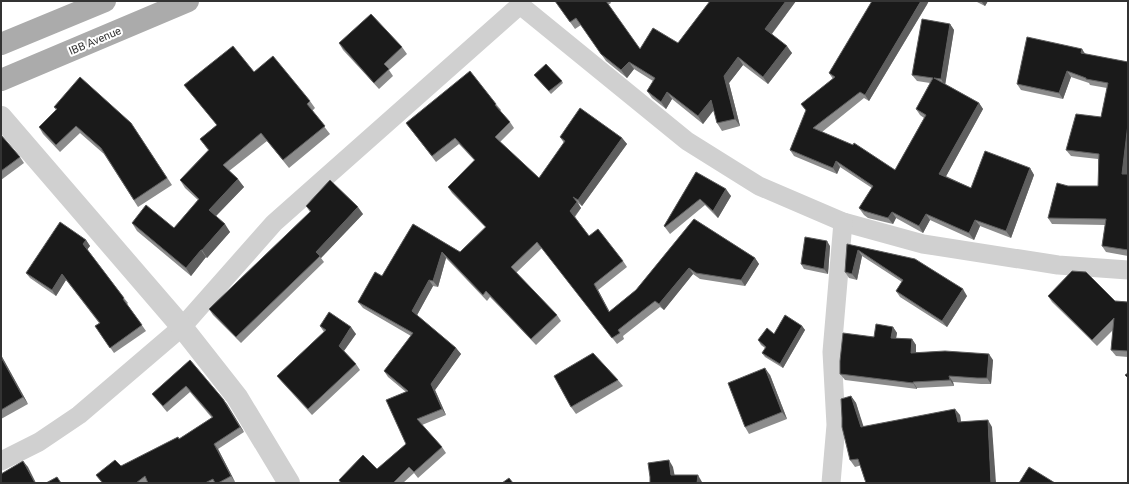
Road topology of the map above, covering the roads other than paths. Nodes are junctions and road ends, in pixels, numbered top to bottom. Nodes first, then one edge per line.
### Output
1 (105, 1) edge
2 (188, 1) edge
3 (520, 3) edge
4 (1, 44) edge
5 (1, 80) edge
6 (1, 117) edge
7 (843, 222) junction
8 (1128, 270) edge
9 (182, 327) junction
10 (1, 461) edge
11 (289, 483) edge
12 (831, 483) edge

1 - 4 main road
2 - 5 main road, IBB Avenue
3 - 7 street
3 - 9 street
6 - 9 street
7 - 8 street
7 - 12 street
9 - 10 street
9 - 11 street

